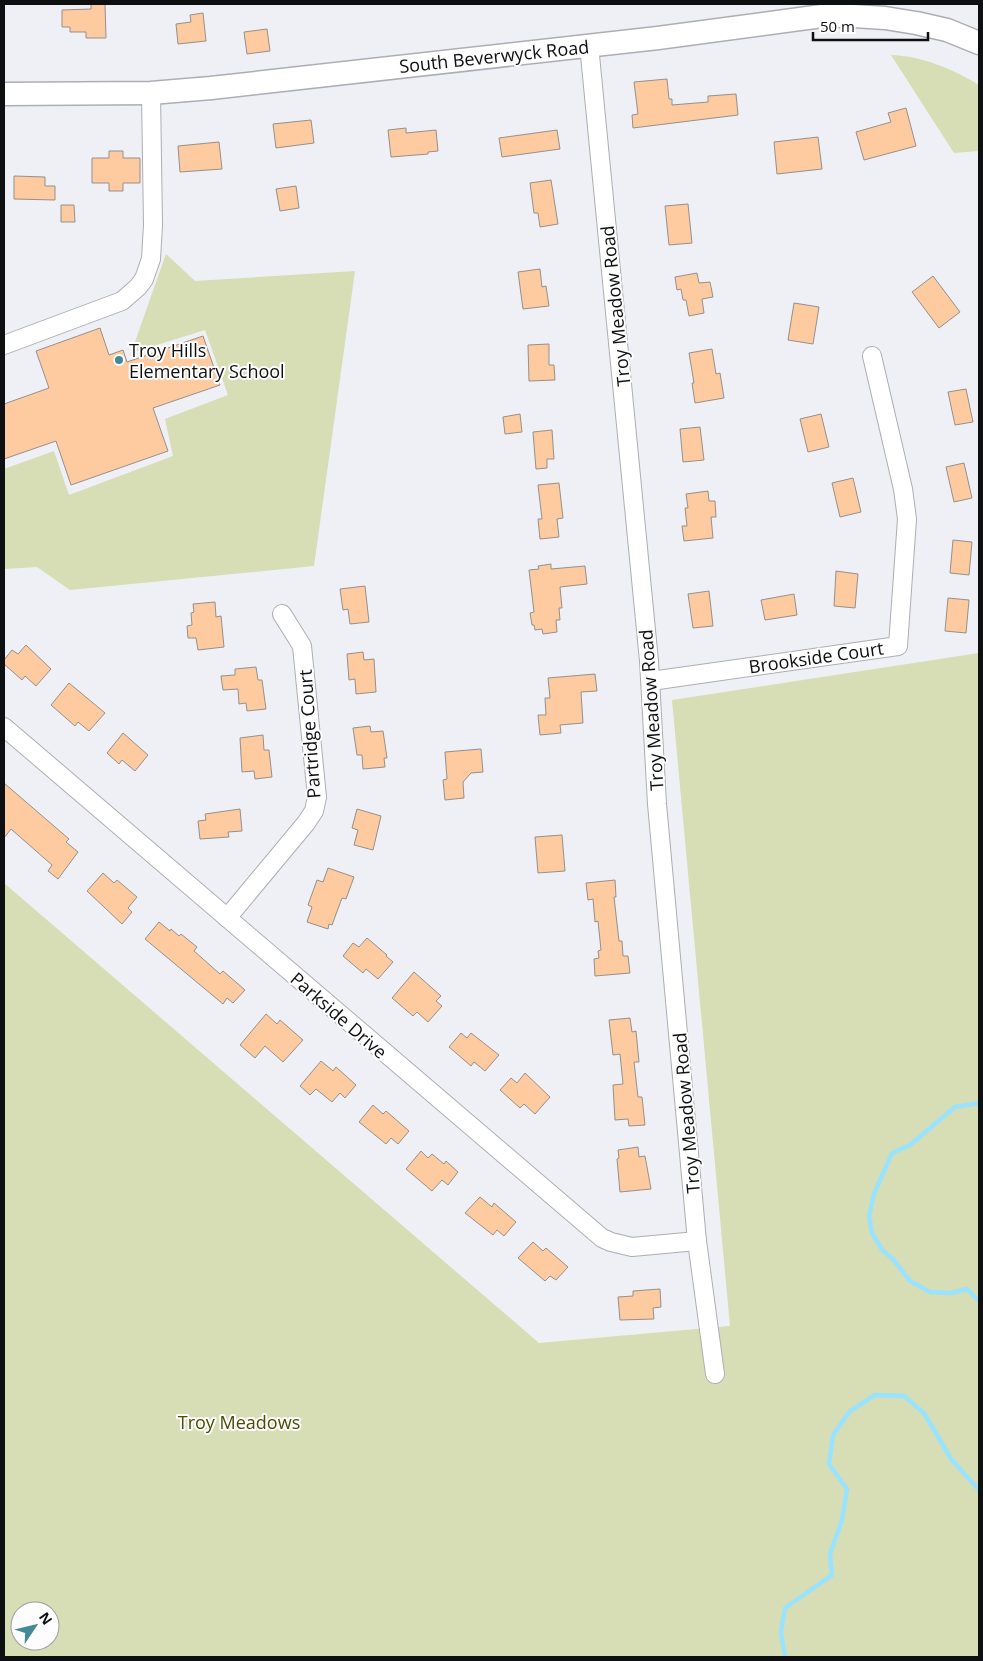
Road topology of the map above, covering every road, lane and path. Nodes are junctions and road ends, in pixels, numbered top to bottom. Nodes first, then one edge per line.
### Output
1 (822, 10) edge
2 (979, 43) edge
3 (589, 45) junction
4 (151, 93) junction
5 (4, 94) edge
6 (4, 345) edge
7 (872, 356) dead end
8 (282, 614) dead end
9 (651, 681) junction
10 (4, 727) edge
11 (227, 918) junction
12 (698, 1240) junction
13 (715, 1374) dead end

1 - 2 main road, South Beverwyck Road
1 - 3 main road, South Beverwyck Road
3 - 4 main road, South Beverwyck Road
3 - 9 street, Troy Meadow Road
4 - 5 main road, South Beverwyck Road
4 - 6 street
7 - 9 street, Brookside Court
8 - 11 street, Partridge Court
9 - 12 street, Troy Meadow Road
10 - 11 street, Parkside Drive
11 - 12 street, Parkside Drive
12 - 13 street, Troy Meadow Road

